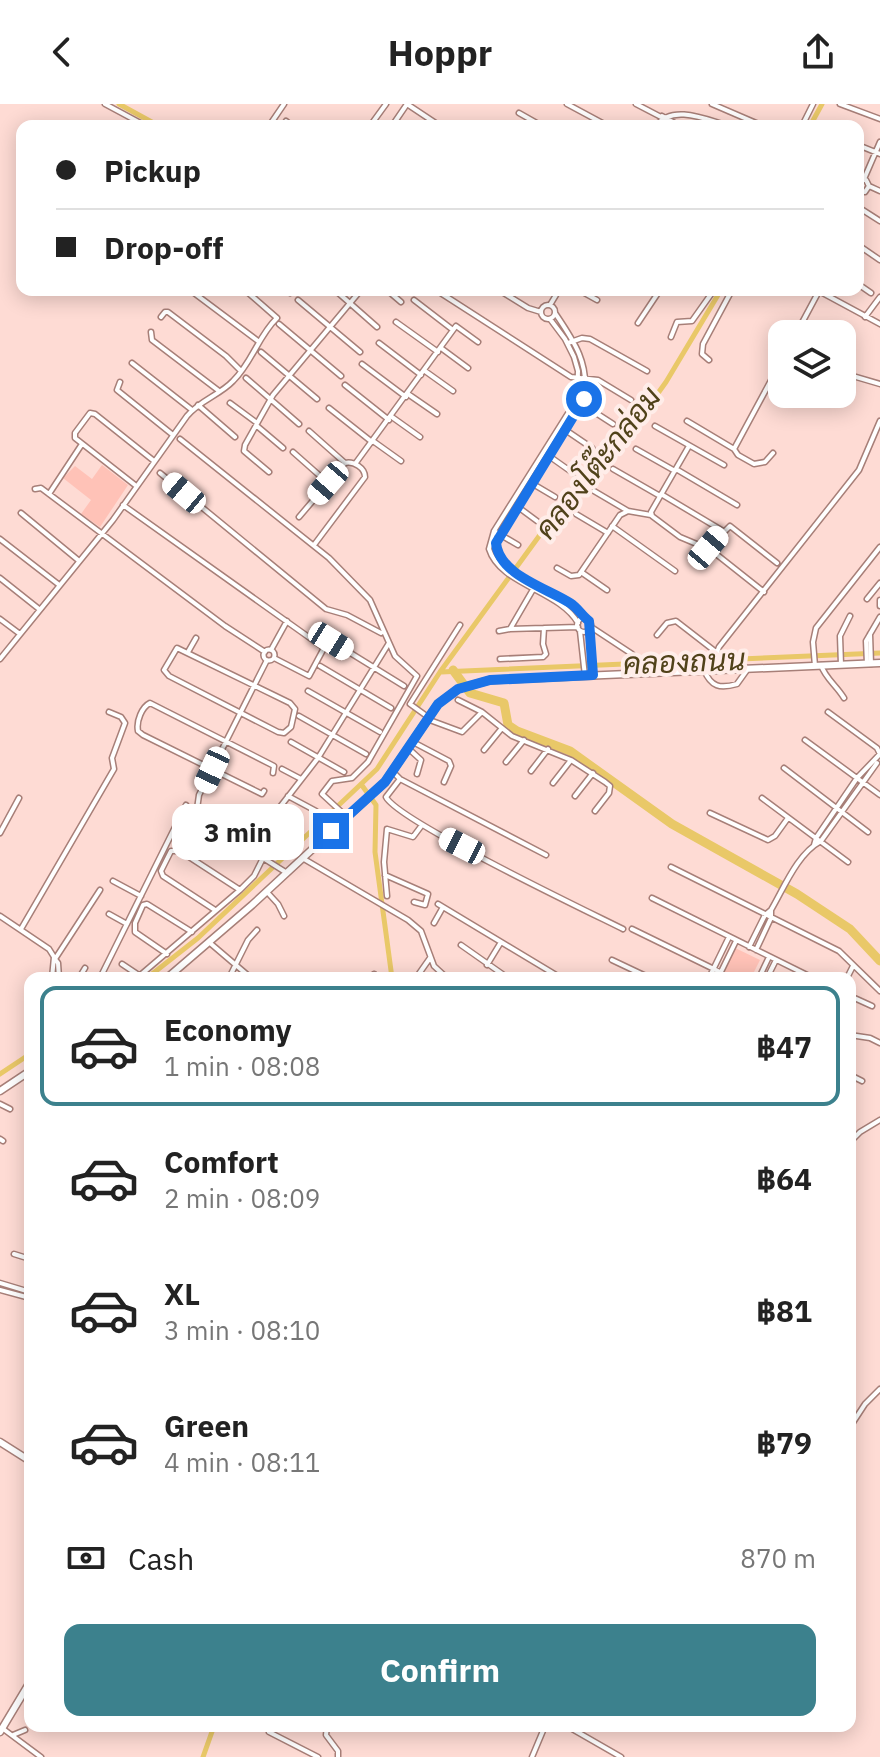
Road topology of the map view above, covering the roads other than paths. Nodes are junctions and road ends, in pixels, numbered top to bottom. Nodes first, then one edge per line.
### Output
1 (105, 104) edge
2 (407, 104) edge
3 (567, 104) edge
4 (636, 104) edge
5 (712, 104) edge
6 (840, 104) edge
7 (519, 113) dead end
8 (661, 117) junction
9 (880, 119) edge
10 (135, 120) edge
11 (431, 120) edge
12 (531, 120) edge
13 (597, 120) edge
14 (659, 120) edge
15 (667, 120) edge
16 (707, 120) edge
17 (740, 120) edge
18 (880, 142) edge
19 (878, 153) edge
20 (864, 175) edge
21 (864, 182) edge
22 (869, 186) junction
23 (880, 191) edge
24 (864, 192) edge
25 (864, 288) edge
26 (871, 293) dead end
27 (198, 296) edge
28 (252, 296) edge
29 (341, 296) edge
30 (355, 296) edge
31 (394, 296) edge
32 (445, 296) edge
33 (509, 296) edge
34 (555, 296) edge
35 (590, 296) edge
36 (656, 296) edge
37 (710, 296) edge
38 (729, 296) edge
39 (815, 296) edge
40 (827, 296) edge
41 (880, 297) edge
42 (298, 300) dead end
43 (414, 300) dead end
44 (597, 300) dead end
45 (401, 302) dead end
46 (349, 303) junction
47 (550, 305) junction
48 (541, 312) junction
49 (555, 313) junction
50 (161, 317) dead end
51 (865, 317) junction
52 (550, 319) junction
53 (803, 320) edge
54 (396, 322) dead end
55 (638, 323) dead end
56 (279, 324) dead end
57 (880, 324) edge
58 (330, 326) junction
59 (377, 327) dead end
60 (453, 330) junction
61 (151, 332) dead end
62 (671, 337) dead end
63 (258, 341) junction
64 (575, 341) junction
65 (478, 342) dead end
66 (379, 343) dead end
67 (568, 343) junction
68 (439, 350) junction
69 (310, 351) junction
70 (261, 352) dead end
71 (360, 352) dead end
72 (709, 360) dead end
73 (132, 363) dead end
74 (362, 364) dead end
75 (468, 368) dead end
76 (241, 371) junction
77 (647, 371) dead end
78 (423, 373) junction
79 (289, 375) junction
80 (341, 376) dead end
81 (856, 377) edge
82 (246, 378) dead end
83 (579, 379) junction
84 (586, 379) junction
85 (120, 382) dead end
86 (880, 384) edge
87 (345, 385) dead end
88 (768, 386) edge
89 (219, 391) junction
90 (453, 391) dead end
91 (407, 395) junction
92 (317, 399) dead end
93 (270, 400) junction
94 (631, 400) dead end
95 (230, 403) dead end
96 (582, 404) junction
97 (198, 405) junction
98 (329, 408) dead end
99 (192, 410) junction
100 (437, 414) dead end
101 (390, 418) junction
102 (687, 421) dead end
103 (880, 421) edge
104 (299, 424) dead end
105 (613, 424) dead end
106 (257, 425) junction
107 (655, 426) dead end
108 (560, 427) junction
109 (565, 430) junction
110 (309, 431) dead end
111 (174, 435) junction
112 (235, 437) dead end
113 (420, 437) dead end
114 (180, 439) dead end
115 (373, 442) junction
116 (82, 444) junction
117 (689, 446) junction
118 (283, 448) dead end
119 (592, 448) dead end
120 (636, 449) dead end
121 (734, 449) junction
122 (293, 452) dead end
123 (773, 453) dead end
124 (549, 456) junction
125 (154, 461) junction
126 (401, 461) dead end
127 (345, 463) junction
128 (355, 464) junction
129 (724, 465) dead end
130 (613, 469) dead end
131 (675, 470) junction
132 (269, 472) dead end
133 (160, 473) dead end
134 (573, 473) dead end
135 (527, 479) junction
136 (328, 483) junction
137 (533, 483) junction
138 (135, 485) junction
139 (35, 489) dead end
140 (594, 491) dead end
141 (49, 494) junction
142 (661, 495) junction
143 (555, 497) dead end
144 (123, 505) junction
145 (737, 505) dead end
146 (518, 507) junction
147 (628, 511) junction
148 (21, 513) dead end
149 (576, 514) dead end
150 (651, 515) junction
151 (299, 517) dead end
152 (537, 521) dead end
153 (612, 526) junction
154 (723, 531) junction
155 (497, 533) junction
156 (608, 533) junction
157 (100, 534) junction
158 (0, 539) edge
159 (314, 545) junction
160 (518, 545) dead end
161 (880, 547) edge
162 (708, 548) junction
163 (78, 560) junction
164 (777, 563) dead end
165 (557, 568) dead end
166 (675, 571) dead end
167 (581, 572) junction
168 (0, 578) edge
169 (880, 583) edge
170 (59, 584) junction
171 (535, 586) junction
172 (607, 590) dead end
173 (764, 593) junction
174 (867, 599) dead end
175 (40, 609) junction
176 (850, 616) dead end
177 (880, 617) edge
178 (0, 619) edge
179 (585, 619) junction
180 (287, 621) junction
181 (460, 625) dead end
182 (579, 627) junction
183 (544, 628) junction
184 (590, 628) junction
185 (510, 629) junction
186 (499, 631) dead end
187 (20, 634) junction
188 (383, 634) junction
189 (657, 635) dead end
190 (196, 638) dead end
191 (331, 641) dead end
192 (389, 643) junction
193 (592, 649) junction
194 (582, 650) junction
195 (268, 651) junction
196 (188, 652) junction
197 (632, 654) dead end
198 (716, 654) junction
199 (274, 658) junction
200 (0, 659) edge
201 (500, 659) dead end
202 (267, 660) junction
203 (869, 661) junction
204 (841, 663) junction
205 (880, 663) edge
206 (817, 664) junction
207 (320, 666) dead end
208 (373, 667) junction
209 (715, 668) junction
210 (748, 668) junction
211 (704, 670) junction
212 (593, 673) junction
213 (584, 674) junction
214 (254, 685) junction
215 (404, 686) dead end
216 (359, 689) junction
217 (308, 691) dead end
218 (844, 698) dead end
219 (458, 700) dead end
220 (391, 708) dead end
221 (109, 712) dead end
222 (240, 712) junction
223 (345, 712) junction
224 (482, 712) junction
225 (828, 712) dead end
226 (299, 716) dead end
227 (428, 718) junction
228 (502, 728) junction
229 (380, 732) dead end
230 (332, 735) junction
231 (524, 740) junction
232 (805, 740) dead end
233 (226, 741) junction
234 (291, 742) dead end
235 (413, 742) junction
236 (409, 749) junction
237 (548, 749) junction
238 (484, 750) dead end
239 (366, 754) dead end
240 (318, 758) junction
241 (571, 760) junction
242 (878, 761) edge
243 (506, 762) dead end
244 (784, 768) dead end
245 (282, 769) dead end
246 (212, 770) junction
247 (531, 771) dead end
248 (344, 772) dead end
249 (393, 772) junction
250 (273, 773) dead end
251 (593, 773) junction
252 (417, 774) dead end
253 (857, 778) junction
254 (400, 779) junction
255 (301, 780) junction
256 (444, 782) dead end
257 (553, 783) dead end
258 (863, 783) junction
259 (264, 791) dead end
260 (880, 795) edge
261 (288, 796) junction
262 (575, 796) dead end
263 (19, 798) dead end
264 (762, 798) dead end
265 (186, 805) dead end
266 (837, 808) junction
267 (316, 811) dead end
268 (595, 811) dead end
269 (843, 812) junction
270 (710, 813) dead end
271 (346, 816) junction
272 (788, 818) junction
273 (422, 825) junction
274 (868, 832) dead end
275 (0, 833) edge
276 (295, 834) dead end
277 (818, 839) junction
278 (546, 855) dead end
279 (263, 858) junction
280 (303, 858) junction
281 (848, 862) dead end
282 (671, 867) dead end
283 (284, 871) junction
284 (385, 875) junction
285 (113, 881) dead end
286 (100, 890) dead end
287 (240, 890) junction
288 (266, 892) junction
289 (141, 896) junction
290 (387, 896) dead end
291 (652, 898) dead end
292 (414, 902) dead end
293 (215, 910) junction
294 (771, 910) junction
295 (109, 914) dead end
296 (765, 915) junction
297 (0, 916) edge
298 (284, 916) dead end
299 (771, 918) junction
300 (434, 923) dead end
301 (127, 924) junction
302 (21, 929) junction
303 (623, 929) dead end
304 (632, 929) dead end
305 (257, 930) dead end
306 (192, 932) junction
307 (729, 937) junction
308 (736, 941) junction
309 (501, 942) junction
310 (210, 943) junction
311 (461, 945) dead end
312 (749, 947) junction
313 (756, 950) junction
314 (167, 954) junction
315 (769, 957) junction
316 (55, 958) junction
317 (430, 958) junction
318 (612, 960) dead end
319 (776, 960) junction
320 (122, 964) dead end
321 (235, 965) junction
322 (487, 965) junction
323 (853, 966) junction
324 (85, 968) dead end
325 (714, 969) junction
326 (53, 972) edge
327 (59, 972) edge
328 (83, 972) edge
329 (103, 972) edge
330 (132, 972) edge
331 (144, 972) edge
332 (174, 972) edge
333 (232, 972) edge
334 (244, 972) edge
335 (420, 972) edge
336 (440, 972) edge
337 (498, 972) edge
338 (551, 972) edge
339 (637, 972) edge
340 (712, 972) edge
341 (716, 972) edge
342 (720, 972) edge
343 (762, 972) edge
344 (770, 972) edge
345 (801, 972) edge
346 (850, 972) edge
347 (880, 991) edge
348 (856, 999) edge
349 (872, 1006) dead end
350 (856, 1036) edge
351 (880, 1043) edge
352 (24, 1075) edge
353 (856, 1078) edge
354 (862, 1081) dead end
355 (0, 1091) edge
356 (0, 1104) edge
357 (10, 1109) dead end
358 (880, 1120) edge
359 (856, 1138) edge
360 (14, 1254) dead end
361 (24, 1257) edge
362 (0, 1283) edge
363 (0, 1290) edge
364 (24, 1293) edge
365 (24, 1294) edge
366 (880, 1389) edge
367 (856, 1418) edge
368 (0, 1442) edge
369 (24, 1457) edge
370 (24, 1692) edge
371 (1, 1730) edge
372 (24, 1730) edge
373 (269, 1732) dead end
374 (326, 1732) edge
375 (542, 1732) edge
376 (577, 1732) edge
377 (13, 1735) junction
378 (41, 1757) edge
379 (318, 1757) edge
380 (338, 1757) edge
381 (532, 1757) edge
382 (621, 1757) edge

1 - 10 street
2 - 11 street
3 - 13 street
4 - 8 street
5 - 17 street
6 - 9 street
7 - 12 street
8 - 14 street
8 - 15 street
8 - 16 street
18 - 19 street
19 - 20 street
21 - 22 street
22 - 23 street
22 - 24 street
25 - 26 street
27 - 63 street
28 - 63 street
29 - 46 street
30 - 46 street
31 - 45 street
32 - 83 street
33 - 48 street
34 - 47 street
35 - 44 street
36 - 55 street
37 - 62 street
38 - 72 street
39 - 53 street
40 - 51 street
41 - 51 street
42 - 58 street
43 - 60 street
46 - 58 street
46 - 59 street
47 - 48 street
47 - 49 street
48 - 52 street
49 - 52 street
49 - 64 street
50 - 76 street
51 - 57 street
52 - 67 street
54 - 68 street
56 - 69 street
58 - 69 street
58 - 71 street
60 - 65 street
60 - 68 street
61 - 89 street
63 - 76 street
64 - 67 street
64 - 77 street
64 - 84 street
66 - 78 street
67 - 83 street
68 - 75 street
68 - 78 street
69 - 79 street
69 - 80 street
70 - 79 street
73 - 99 street
74 - 91 street
76 - 89 street
78 - 90 street
78 - 91 street
79 - 92 street
79 - 93 street
81 - 86 street
82 - 93 street
83 - 84 street
83 - 108 street
84 - 94 street
84 - 96 street
85 - 111 street
87 - 101 street
88 - 121 street
89 - 97 street
91 - 100 street
91 - 101 street
93 - 104 street
93 - 106 street
95 - 106 street
96 - 105 street
96 - 109 street
97 - 99 street
97 - 112 street
98 - 115 street
99 - 111 street
101 - 113 street
101 - 115 street
102 - 121 street
103 - 173 street
106 - 118 street
106 - 132 street
107 - 117 street
108 - 109 street
108 - 135 street
109 - 119 street
109 - 124 street
110 - 127 street
111 - 125 street
114 - 159 street
115 - 126 street
115 - 128 street
116 - 125 street
116 - 138 street
116 - 141 street
117 - 129 street
117 - 131 street
120 - 131 street
121 - 123 street
122 - 136 street
124 - 134 street
124 - 137 street
125 - 138 street
127 - 128 street
127 - 136 street
128 - 159 street
130 - 142 street
131 - 142 street
131 - 145 street
133 - 188 street
135 - 137 street
135 - 155 street
136 - 151 street
137 - 143 street
137 - 146 street
138 - 144 street
139 - 141 street
140 - 147 street
141 - 157 street
142 - 150 street
142 - 154 street
144 - 157 street
144 - 180 street
146 - 152 street
146 - 155 street
147 - 150 street
147 - 153 street
148 - 163 street
149 - 156 street
150 - 162 street
153 - 156 street
153 - 166 street
154 - 162 street
154 - 164 street
155 - 160 street
155 - 171 street
156 - 167 street
157 - 163 street
157 - 195 street
158 - 170 street
159 - 188 street
161 - 206 street
162 - 173 street
163 - 170 street
165 - 167 street
167 - 172 street
168 - 175 street
169 - 174 street
170 - 175 street
171 - 179 street
171 - 182 street
171 - 185 street
173 - 198 street
175 - 187 street
176 - 204 street
177 - 203 street
178 - 187 street
179 - 182 street
179 - 184 street
180 - 195 street
180 - 199 street
181 - 227 street
182 - 183 street
182 - 184 street
182 - 194 street
183 - 185 street
183 - 201 street
184 - 193 street
184 - 197 street
185 - 186 street
187 - 200 street
188 - 192 street
189 - 198 street
190 - 196 street
191 - 208 street
192 - 208 street
192 - 271 street
193 - 194 street
193 - 212 street
194 - 213 street
195 - 199 street
195 - 202 street
196 - 214 street
196 - 222 street
198 - 209 street
199 - 202 street
202 - 214 street
203 - 204 street
203 - 205 street
204 - 206 street
206 - 210 street
206 - 218 street
207 - 216 street
208 - 215 street
208 - 216 street
209 - 210 street
209 - 211 street
210 - 211 street
211 - 212 street
212 - 213 street
213 - 227 street
214 - 222 street
214 - 222 street
216 - 220 street
216 - 223 street
217 - 223 street
219 - 224 street
221 - 302 street
222 - 233 street
223 - 229 street
223 - 230 street
224 - 227 street
224 - 228 street
225 - 242 street
226 - 230 street
227 - 235 street
228 - 231 street
228 - 238 street
230 - 239 street
230 - 240 street
231 - 237 street
231 - 243 street
232 - 253 street
233 - 246 street
233 - 246 street
233 - 250 street
234 - 240 street
235 - 236 street
235 - 256 street
236 - 249 street
236 - 252 street
237 - 241 street
237 - 247 street
240 - 248 street
240 - 255 street
241 - 251 street
241 - 257 street
242 - 253 street
242 - 258 street
244 - 266 street
245 - 255 street
246 - 259 street
246 - 279 street
249 - 254 street
249 - 271 street
251 - 262 street
251 - 268 street
253 - 258 street
253 - 266 street
254 - 273 street
254 - 278 street
255 - 261 street
258 - 260 street
258 - 269 street
261 - 267 street
261 - 276 street
263 - 275 street
264 - 272 street
265 - 289 street
266 - 269 street
266 - 277 street
269 - 274 street
269 - 277 street
270 - 272 street
271 - 280 street
272 - 277 street
273 - 284 street
273 - 303 street
277 - 281 street
277 - 294 street
279 - 283 street
279 - 287 street
280 - 283 street
280 - 317 street
282 - 296 street
283 - 288 street
284 - 290 street
284 - 292 street
285 - 289 street
286 - 316 street
287 - 293 street
287 - 293 street
288 - 298 street
288 - 310 street
289 - 301 street
291 - 307 street
293 - 306 street
294 - 296 street
294 - 299 street
295 - 301 street
296 - 299 street
296 - 312 street
297 - 302 street
299 - 313 street
299 - 323 street
300 - 309 street
301 - 329 street
302 - 316 street
304 - 325 street
305 - 321 street
306 - 314 street
306 - 314 street
307 - 308 street
307 - 325 street
308 - 312 street
308 - 342 street
309 - 322 street
309 - 338 street
310 - 321 street
310 - 332 street
311 - 322 street
312 - 313 street
313 - 315 street
314 - 331 street
315 - 319 street
315 - 343 street
316 - 326 street
316 - 327 street
317 - 335 street
317 - 336 street
318 - 339 street
319 - 344 street
319 - 345 street
320 - 330 street
321 - 333 street
321 - 334 street
322 - 337 street
323 - 346 street
323 - 347 street
324 - 328 street
325 - 340 street
325 - 341 street
348 - 349 street
350 - 351 street
352 - 355 street
353 - 354 street
356 - 357 street
358 - 359 street
360 - 361 street
362 - 364 street
363 - 365 street
366 - 367 street
368 - 369 street
370 - 371 street
371 - 377 street
372 - 377 street
373 - 379 street
374 - 380 street
375 - 381 street
376 - 382 street
377 - 378 street

